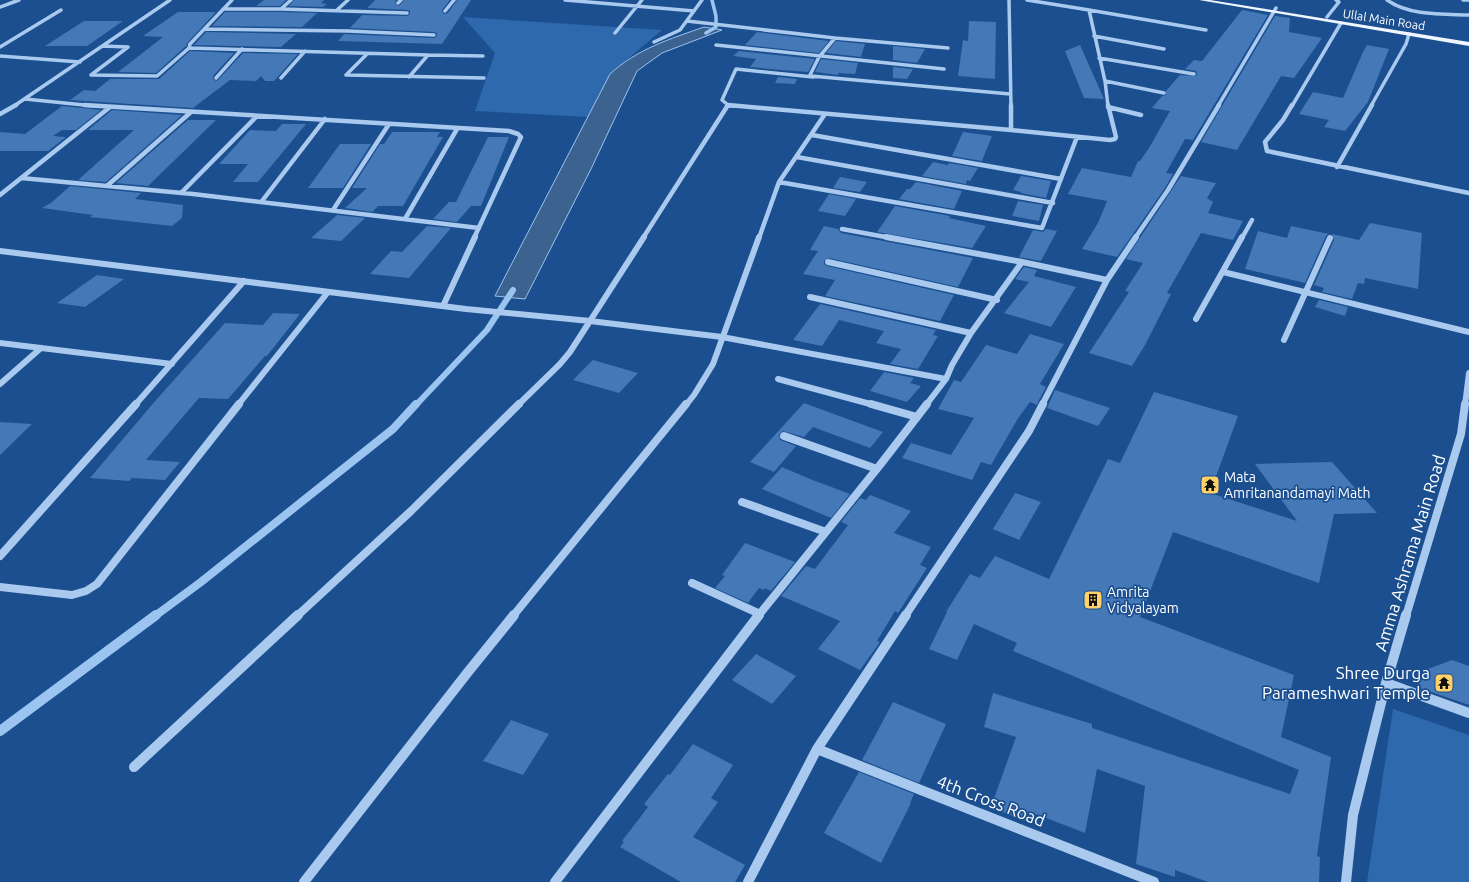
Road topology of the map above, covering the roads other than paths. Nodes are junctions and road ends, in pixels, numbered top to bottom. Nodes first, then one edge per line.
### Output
1 (19, 0) edge
2 (170, 0) edge
3 (232, 0) edge
4 (291, 0) edge
5 (348, 0) edge
6 (401, 0) edge
7 (454, 0) edge
8 (565, 0) edge
9 (642, 0) edge
10 (702, 0) edge
11 (1009, 0) edge
12 (1026, 0) edge
13 (1201, 0) edge
14 (1225, 0) edge
15 (1336, 0) edge
16 (1387, 0) edge
17 (1463, 0) edge
18 (1469, 0) edge
19 (398, 3) dead end
20 (637, 6) junction
21 (0, 7) edge
22 (224, 9) junction
23 (281, 9) junction
24 (61, 10) dead end
25 (337, 10) junction
26 (1089, 10) junction
27 (1274, 10) junction
28 (445, 11) dead end
29 (694, 11) junction
30 (407, 13) dead end
31 (1469, 15) edge
32 (1327, 17) junction
33 (686, 21) junction
34 (1342, 23) junction
35 (204, 29) junction
36 (1206, 30) dead end
37 (615, 34) dead end
38 (1409, 34) junction
39 (434, 35) dead end
40 (1094, 36) junction
41 (835, 38) junction
42 (1469, 40) edge
43 (654, 42) dead end
44 (1469, 44) edge
45 (716, 45) dead end
46 (102, 46) junction
47 (0, 47) edge
48 (189, 48) junction
49 (948, 48) dead end
50 (242, 49) junction
51 (1164, 49) dead end
52 (305, 51) junction
53 (367, 54) junction
54 (428, 55) junction
55 (0, 56) edge
56 (483, 56) dead end
57 (819, 57) junction
58 (1099, 58) junction
59 (80, 62) junction
60 (944, 69) dead end
61 (1194, 74) dead end
62 (410, 77) junction
63 (813, 77) junction
64 (216, 78) dead end
65 (281, 78) dead end
66 (484, 78) dead end
67 (1105, 81) junction
68 (1164, 93) dead end
69 (1010, 94) junction
70 (25, 99) junction
71 (728, 105) junction
72 (110, 107) junction
73 (1108, 107) junction
74 (191, 112) junction
75 (0, 114) edge
76 (825, 114) junction
77 (1141, 115) dead end
78 (257, 116) junction
79 (325, 119) junction
80 (389, 124) junction
81 (457, 129) junction
82 (1011, 130) junction
83 (812, 135) junction
84 (1078, 137) junction
85 (797, 157) junction
86 (1337, 167) junction
87 (21, 178) junction
88 (1061, 179) junction
89 (779, 182) junction
90 (108, 185) junction
91 (181, 193) junction
92 (1469, 193) edge
93 (0, 195) edge
94 (262, 201) junction
95 (1053, 203) junction
96 (333, 210) junction
97 (405, 219) junction
98 (1252, 220) dead end
99 (479, 228) junction
100 (842, 229) dead end
101 (1330, 238) dead end
102 (0, 251) edge
103 (828, 262) dead end
104 (1022, 262) junction
105 (1223, 272) junction
106 (1106, 280) junction
107 (244, 281) junction
108 (328, 292) junction
109 (1306, 292) junction
110 (810, 297) dead end
111 (997, 300) junction
112 (443, 306) junction
113 (1196, 319) dead end
114 (590, 322) junction
115 (1469, 332) edge
116 (972, 334) junction
117 (722, 337) junction
118 (1284, 340) dead end
119 (0, 343) edge
120 (41, 348) junction
121 (172, 364) junction
122 (1469, 372) edge
123 (778, 379) dead end
124 (946, 379) junction
125 (0, 384) edge
126 (1467, 401) edge
127 (917, 417) junction
128 (784, 436) dead end
129 (877, 469) junction
130 (742, 502) dead end
131 (826, 532) junction
132 (0, 556) edge
133 (692, 583) dead end
134 (0, 587) edge
135 (760, 614) junction
136 (1386, 683) junction
137 (1469, 713) edge
138 (817, 749) junction
139 (134, 767) dead end
140 (304, 882) edge
141 (555, 882) edge
142 (748, 882) edge
143 (1154, 882) edge
144 (1346, 882) edge

1 - 21 street
2 - 46 street
3 - 22 street
4 - 23 street
5 - 25 street
6 - 19 street
7 - 28 street
8 - 20 street
9 - 20 street
10 - 29 street
11 - 69 street
12 - 26 street
13 - 27 main road, Ullal Main Road
14 - 27 main road, Ullal Main Road
15 - 32 street
16 - 31 street
17 - 18 street
20 - 29 street
20 - 37 street
22 - 23 street
22 - 35 street
23 - 25 street
24 - 47 street
25 - 30 street
26 - 36 street
26 - 40 street
27 - 32 main road, Ullal Main Road
27 - 34 main road, Ullal Main Road
27 - 106 street
29 - 33 street
32 - 42 main road, Ullal Main Road
33 - 41 street
33 - 43 street
34 - 38 main road, Ullal Main Road
34 - 86 street
35 - 39 street
35 - 48 street
38 - 44 main road, Ullal Main Road
38 - 86 street
40 - 51 street
40 - 58 street
41 - 49 street
41 - 57 street
45 - 57 street
46 - 48 street
46 - 59 street
48 - 50 street
50 - 52 street
50 - 64 street
52 - 53 street
52 - 65 street
53 - 54 street
53 - 62 street
54 - 56 street
54 - 62 street
55 - 59 street
57 - 60 street
57 - 63 street
58 - 61 street
58 - 67 street
59 - 70 street
62 - 66 street
63 - 69 street
63 - 71 street
67 - 68 street
67 - 73 street
69 - 82 street
70 - 72 street
70 - 75 street
71 - 76 street
71 - 114 street
72 - 74 street
72 - 87 street
73 - 77 street
73 - 84 street
74 - 78 street
74 - 90 street
76 - 82 street
76 - 83 street
78 - 79 street
78 - 91 street
79 - 80 street
79 - 94 street
80 - 81 street
80 - 96 street
81 - 97 street
81 - 99 street
82 - 84 street
83 - 85 street
83 - 88 street
84 - 88 street
85 - 89 street
85 - 95 street
86 - 92 street
87 - 90 street
87 - 93 street
88 - 95 street
89 - 95 street
89 - 117 street
90 - 91 street
91 - 94 street
94 - 96 street
96 - 97 street
97 - 99 street
98 - 105 street
99 - 112 street
100 - 104 street
101 - 109 street
102 - 107 street
103 - 111 street
104 - 106 street
104 - 111 street
105 - 109 street
105 - 113 street
106 - 138 street
107 - 108 street
107 - 121 street
108 - 112 street
108 - 134 street
109 - 115 street
109 - 118 street
110 - 116 street
111 - 116 street
112 - 114 street
114 - 117 street
114 - 139 street
116 - 124 street
117 - 124 street
117 - 140 street
119 - 120 street
120 - 121 street
120 - 125 street
121 - 132 street
122 - 126 street, Amma Ashrama Main Road
123 - 127 street
124 - 127 street
126 - 136 street, Amma Ashrama Main Road
127 - 129 street
128 - 129 street
129 - 131 street
130 - 131 street
131 - 135 street
133 - 135 street
135 - 141 street
136 - 137 street
136 - 144 street, Amma Ashrama Main Road
138 - 142 street
138 - 143 street, 4th Cross Road

